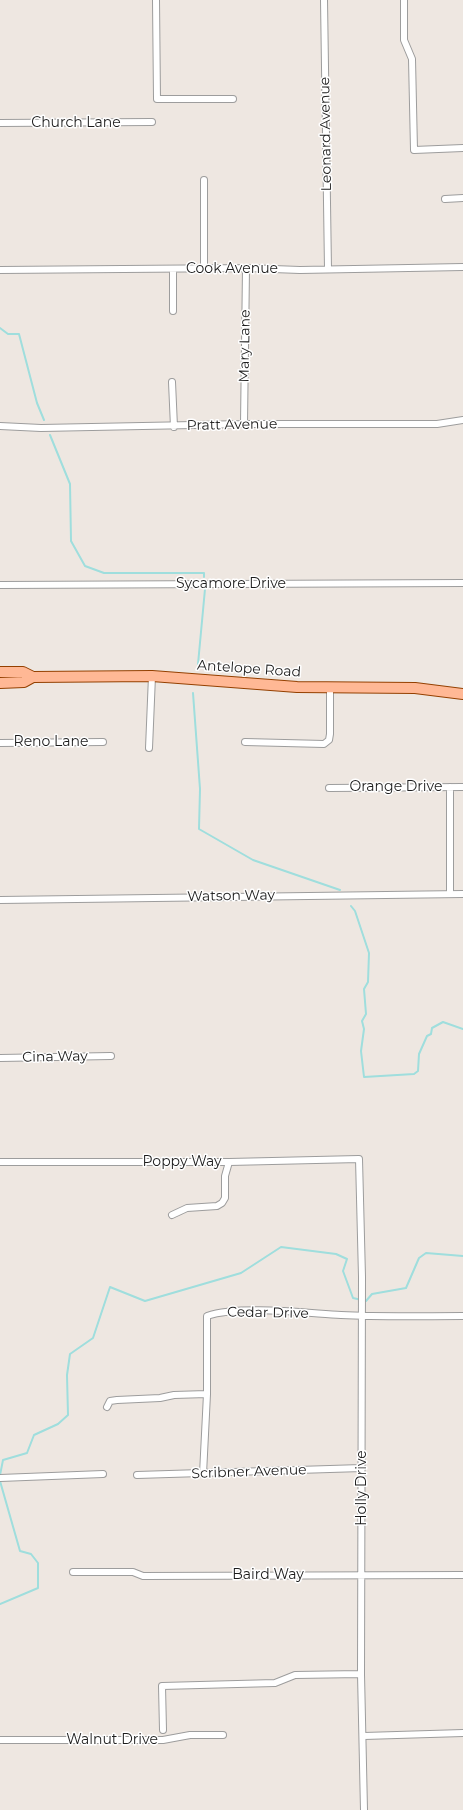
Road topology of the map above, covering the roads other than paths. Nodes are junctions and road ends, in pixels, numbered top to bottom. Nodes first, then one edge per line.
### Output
1 (156, 0) edge
2 (324, 0) edge
3 (404, 0) edge
4 (233, 99) dead end
5 (152, 122) dead end
6 (0, 123) edge
7 (463, 148) edge
8 (204, 180) dead end
9 (445, 198) dead end
10 (463, 198) edge
11 (463, 267) edge
12 (246, 268) junction
13 (174, 269) junction
14 (204, 269) junction
15 (328, 269) junction
16 (0, 270) edge
17 (173, 311) dead end
18 (172, 382) dead end
19 (463, 420) edge
20 (244, 424) junction
21 (0, 426) edge
22 (174, 427) junction
23 (463, 583) edge
24 (0, 585) edge
25 (0, 672) edge
26 (152, 676) junction
27 (33, 677) junction
28 (0, 682) edge
29 (330, 687) junction
30 (463, 694) edge
31 (103, 742) dead end
32 (245, 742) dead end
33 (0, 743) edge
34 (149, 748) dead end
35 (450, 787) junction
36 (463, 787) edge
37 (329, 788) dead end
38 (450, 894) junction
39 (463, 894) edge
40 (0, 900) edge
41 (111, 1056) dead end
42 (0, 1058) edge
43 (0, 1162) edge
44 (229, 1162) junction
45 (360, 1165) joint
46 (172, 1214) dead end
47 (362, 1316) junction
48 (463, 1316) edge
49 (207, 1394) junction
50 (107, 1407) dead end
51 (362, 1468) junction
52 (103, 1474) dead end
53 (203, 1474) junction
54 (137, 1475) dead end
55 (0, 1478) edge
56 (73, 1572) dead end
57 (362, 1575) junction
58 (463, 1575) edge
59 (361, 1674) junction
60 (163, 1730) dead end
61 (463, 1733) edge
62 (224, 1735) dead end
63 (364, 1736) junction
64 (0, 1740) edge
65 (364, 1810) edge

1 - 4 street
2 - 15 street, Leonard Avenue
3 - 7 street
5 - 6 street, Church Lane
8 - 14 street
9 - 10 street
11 - 15 street, Cook Avenue
12 - 14 street, Cook Avenue
12 - 15 street, Cook Avenue
12 - 20 street, Mary Lane
13 - 14 street, Cook Avenue
13 - 16 street, Cook Avenue
13 - 17 street
18 - 22 street
19 - 20 street, Pratt Avenue
20 - 22 street, Pratt Avenue
21 - 22 street, Pratt Avenue
23 - 24 street, Sycamore Drive
25 - 27 main road, Antelope Road
26 - 27 main road, Antelope Road
26 - 29 main road, Antelope Road
26 - 34 street
27 - 28 main road, Antelope Road
29 - 30 main road, Antelope Road
29 - 32 street
31 - 33 street, Reno Lane
35 - 36 street, Orange Drive
35 - 37 street, Orange Drive
35 - 38 street
38 - 39 street, Watson Way
38 - 40 street, Watson Way
41 - 42 street, Cina Way
43 - 44 street, Poppy Way
44 - 45 street, Poppy Way
44 - 46 street
45 - 47 street, Holly Drive
47 - 48 street, Cedar Drive
47 - 49 street, Cedar Drive
47 - 51 street, Holly Drive
49 - 50 street
49 - 53 street
51 - 53 street, Scribner Avenue
51 - 57 street, Holly Drive
52 - 55 street
53 - 54 street, Scribner Avenue
56 - 57 street, Baird Way
57 - 58 street, Baird Way
57 - 59 street, Holly Drive
59 - 60 street
59 - 63 street, Holly Drive
61 - 63 street
62 - 64 street, Walnut Drive
63 - 65 street, Holly Drive

